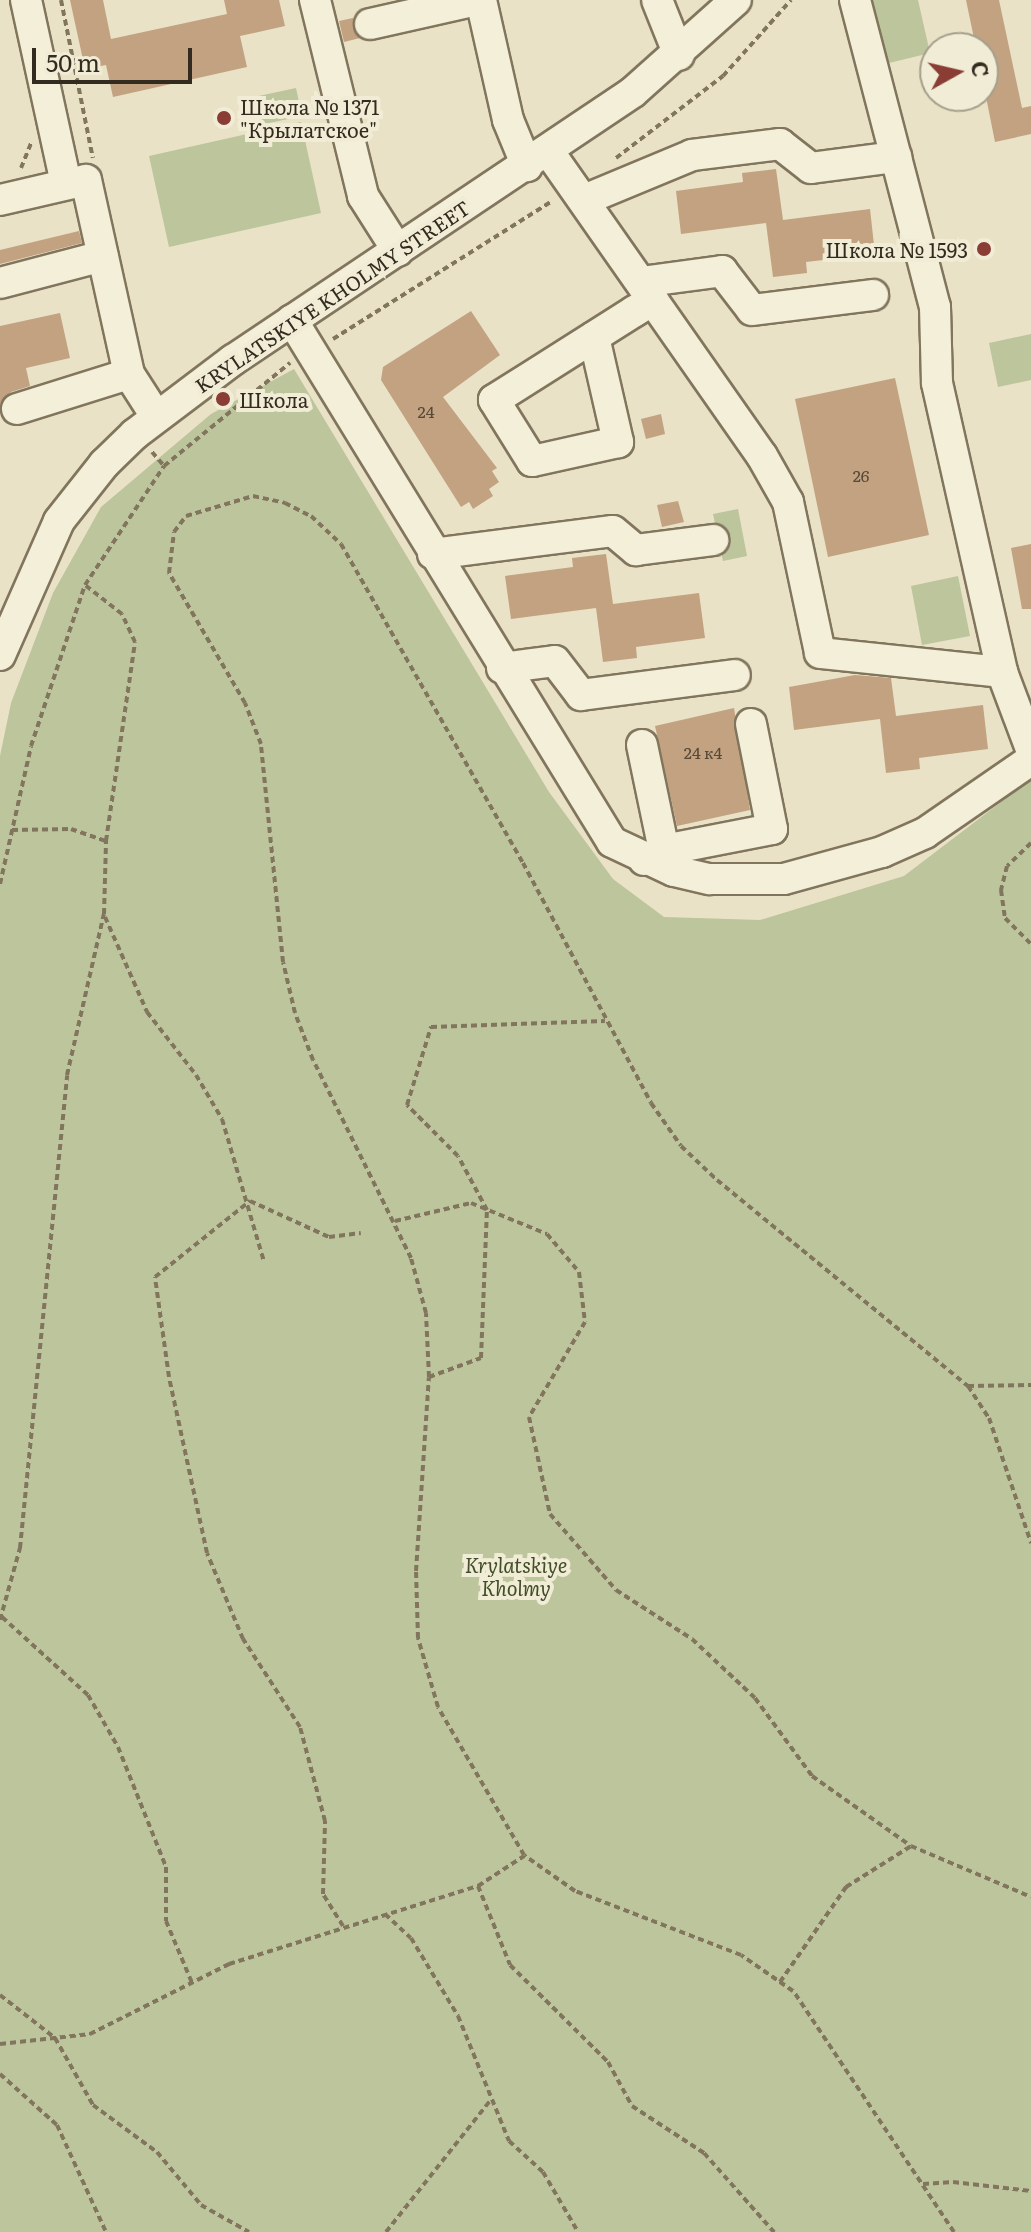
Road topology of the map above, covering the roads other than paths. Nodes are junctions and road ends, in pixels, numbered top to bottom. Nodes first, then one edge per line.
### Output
1 (26, 0) edge
2 (315, 0) edge
3 (479, 0) edge
4 (657, 0) edge
5 (736, 0) edge
6 (855, 0) edge
7 (370, 24) dead end
8 (679, 55) junction
9 (896, 157) junction
10 (538, 159) junction
11 (76, 182) junction
12 (0, 200) edge
13 (584, 200) junction
14 (398, 251) junction
15 (103, 256) junction
16 (0, 283) edge
17 (647, 291) junction
18 (873, 295) dead end
19 (292, 320) junction
20 (594, 337) junction
21 (129, 374) junction
22 (17, 409) dead end
23 (156, 416) junction
24 (713, 540) dead end
25 (433, 554) junction
26 (0, 655) edge
27 (502, 668) junction
28 (1002, 672) junction
29 (735, 675) dead end
30 (751, 724) dead end
31 (642, 745) dead end
32 (1031, 749) edge
33 (1031, 760) edge
34 (654, 855) junction

1 - 11 street
2 - 14 street
3 - 7 street
3 - 10 street
4 - 8 street
5 - 8 street, KRYLATSKIYE KHOLMY STREET
6 - 9 street
8 - 10 street, KRYLATSKIYE KHOLMY STREET
9 - 13 street
9 - 28 street
10 - 13 street
10 - 14 street, KRYLATSKIYE KHOLMY STREET
11 - 12 street
11 - 15 street
13 - 17 street
14 - 19 street, KRYLATSKIYE KHOLMY STREET
15 - 16 street
15 - 21 street
17 - 18 street
17 - 20 street
17 - 28 street
19 - 23 street, KRYLATSKIYE KHOLMY STREET
19 - 25 street
20 - 20 street
21 - 22 street
21 - 23 street
23 - 26 street, KRYLATSKIYE KHOLMY STREET
24 - 25 street
25 - 27 street
27 - 29 street
27 - 34 street
28 - 32 street
30 - 34 street
31 - 34 street
33 - 34 street

